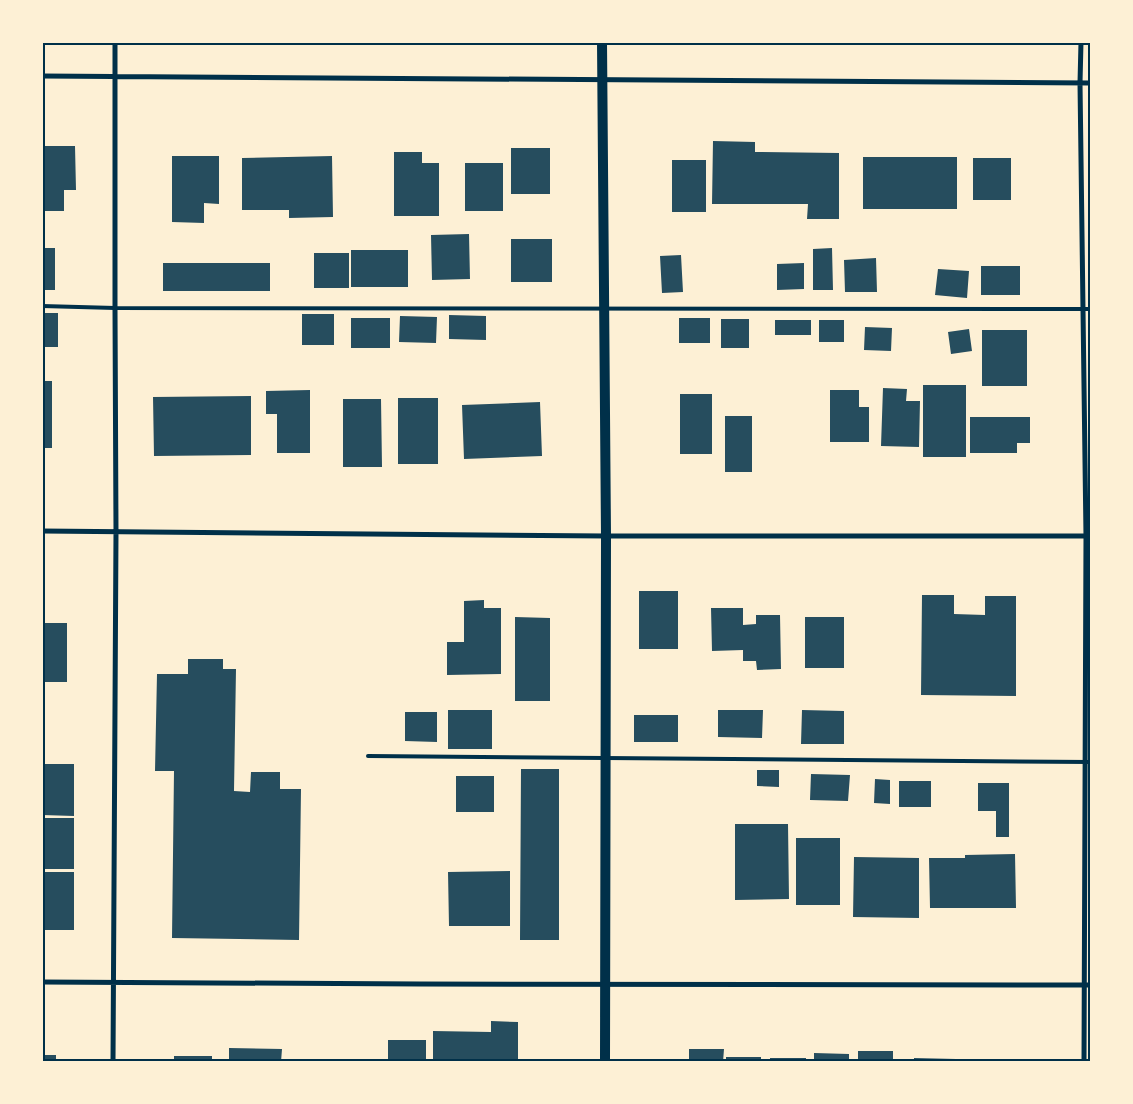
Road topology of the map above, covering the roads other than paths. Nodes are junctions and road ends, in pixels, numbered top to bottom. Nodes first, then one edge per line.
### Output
1 (115, 42) edge
2 (602, 42) edge
3 (1081, 42) edge
4 (42, 76) edge
5 (115, 76) junction
6 (602, 81) junction
7 (1090, 83) edge
8 (1080, 84) junction
9 (42, 306) edge
10 (114, 308) junction
11 (604, 308) junction
12 (1083, 309) junction
13 (1090, 309) edge
14 (42, 531) edge
15 (116, 532) junction
16 (606, 536) junction
17 (1088, 536) edge
18 (368, 756) dead end
19 (606, 759) junction
20 (1088, 762) edge
21 (42, 982) edge
22 (114, 983) junction
23 (606, 984) junction
24 (1084, 985) junction
25 (1090, 985) edge
26 (113, 1062) edge
27 (605, 1062) edge
28 (1084, 1062) edge

1 - 5 street
2 - 6 main road
3 - 8 street
4 - 5 street
5 - 6 street
5 - 10 street
6 - 8 street
6 - 11 main road
7 - 8 street
8 - 12 street
9 - 10 lane
10 - 11 lane
10 - 15 street
11 - 12 lane
11 - 16 main road
12 - 13 lane
12 - 17 street
14 - 15 street
15 - 16 street
15 - 22 street
16 - 17 street
16 - 19 main road
17 - 20 street
18 - 19 lane
19 - 20 lane
19 - 23 main road
20 - 24 street
21 - 22 street
22 - 23 street
22 - 26 street
23 - 24 street
23 - 27 main road
24 - 25 street
24 - 28 street

